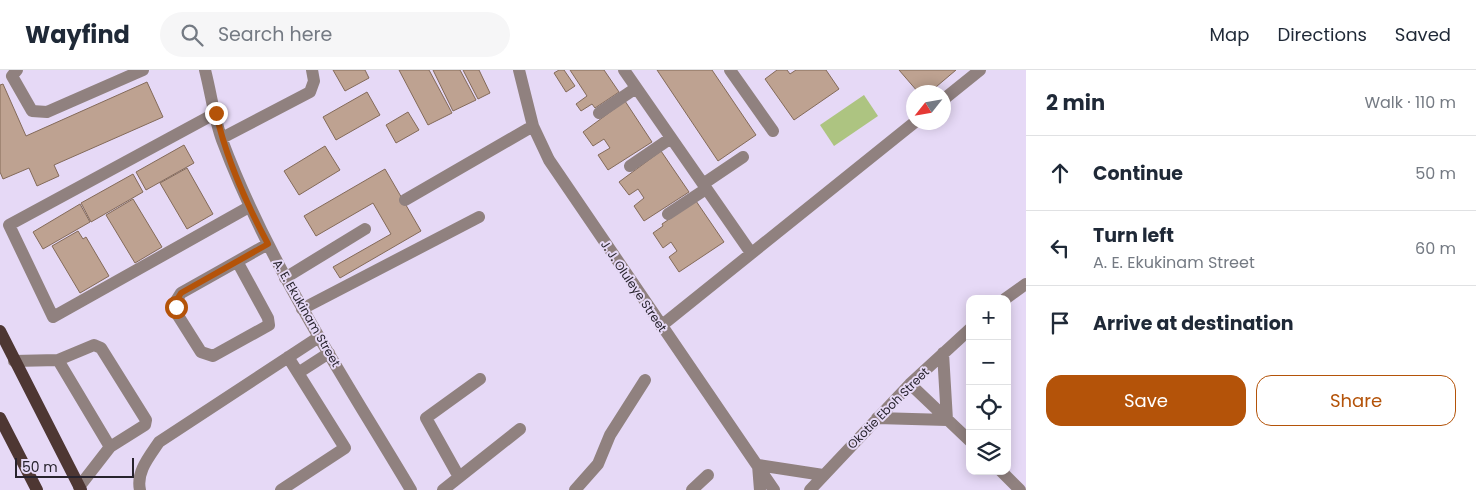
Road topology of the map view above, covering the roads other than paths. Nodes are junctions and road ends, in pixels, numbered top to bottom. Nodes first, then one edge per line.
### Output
1 (17, 70) edge
2 (143, 70) edge
3 (205, 70) edge
4 (312, 70) edge
5 (519, 70) edge
6 (624, 70) edge
7 (730, 70) edge
8 (976, 71) edge
9 (636, 88) junction
10 (951, 93) edge
11 (216, 113) junction
12 (599, 113) dead end
13 (533, 126) junction
14 (906, 129) edge
15 (773, 131) dead end
16 (222, 138) junction
17 (671, 138) junction
18 (743, 157) dead end
19 (630, 166) dead end
20 (704, 186) junction
21 (405, 200) dead end
22 (249, 207) junction
23 (668, 214) dead end
24 (479, 217) dead end
25 (365, 228) dead end
26 (268, 244) junction
27 (751, 254) junction
28 (238, 263) junction
29 (285, 278) junction
30 (1026, 284) edge
31 (1011, 295) edge
32 (302, 309) junction
33 (661, 326) junction
34 (0, 331) edge
35 (966, 334) edge
36 (319, 337) junction
37 (329, 353) junction
38 (943, 354) junction
39 (288, 357) junction
40 (58, 360) junction
41 (14, 361) junction
42 (298, 373) junction
43 (480, 379) dead end
44 (645, 380) dead end
45 (910, 384) junction
46 (0, 418) edge
47 (877, 418) junction
48 (947, 420) junction
49 (520, 429) dead end
50 (966, 437) edge
51 (110, 447) junction
52 (758, 465) junction
53 (708, 475) dead end
54 (824, 475) junction
55 (1005, 475) edge
56 (459, 477) junction
57 (80, 489) edge
58 (37, 490) edge
59 (140, 490) edge
60 (281, 490) edge
61 (411, 490) edge
62 (443, 490) edge
63 (575, 490) edge
64 (692, 490) edge
65 (760, 490) edge
66 (774, 490) edge
67 (810, 490) edge
68 (1020, 490) edge

1 - 2 street
3 - 11 street, A. E. Ekukinam Street
4 - 16 street
5 - 13 street, J. J. Oluleye Street
6 - 9 street
7 - 15 street
8 - 10 street
9 - 12 street
9 - 17 street
11 - 16 street, A. E. Ekukinam Street
11 - 22 street
13 - 21 street
13 - 33 street, J. J. Oluleye Street
14 - 27 street
16 - 22 street, A. E. Ekukinam Street
17 - 19 street
17 - 20 street
18 - 20 street
20 - 23 street
20 - 27 street
22 - 26 street, A. E. Ekukinam Street
24 - 32 street
25 - 29 street
26 - 28 street
26 - 29 street, A. E. Ekukinam Street
27 - 33 street
28 - 28 street
29 - 32 street, A. E. Ekukinam Street
30 - 31 street
32 - 36 street, A. E. Ekukinam Street
33 - 52 street, J. J. Oluleye Street
34 - 41 main road
35 - 38 street, Okotie Eboh Street
36 - 37 street, A. E. Ekukinam Street
36 - 39 street
37 - 42 street
37 - 61 street, A. E. Ekukinam Street
38 - 45 street, Okotie Eboh Street
38 - 48 street
39 - 42 street
39 - 59 street
40 - 41 street
40 - 51 street
40 - 51 street
41 - 57 main road
42 - 60 street
43 - 56 street
44 - 63 street
45 - 47 street, Okotie Eboh Street
45 - 48 street
46 - 58 main road
47 - 48 street
47 - 54 street, Okotie Eboh Street
48 - 50 street
49 - 56 street
51 - 57 street
52 - 54 street
52 - 65 street
52 - 66 street, J. J. Oluleye Street
53 - 64 street
54 - 67 street, Okotie Eboh Street
55 - 68 street
56 - 62 street

